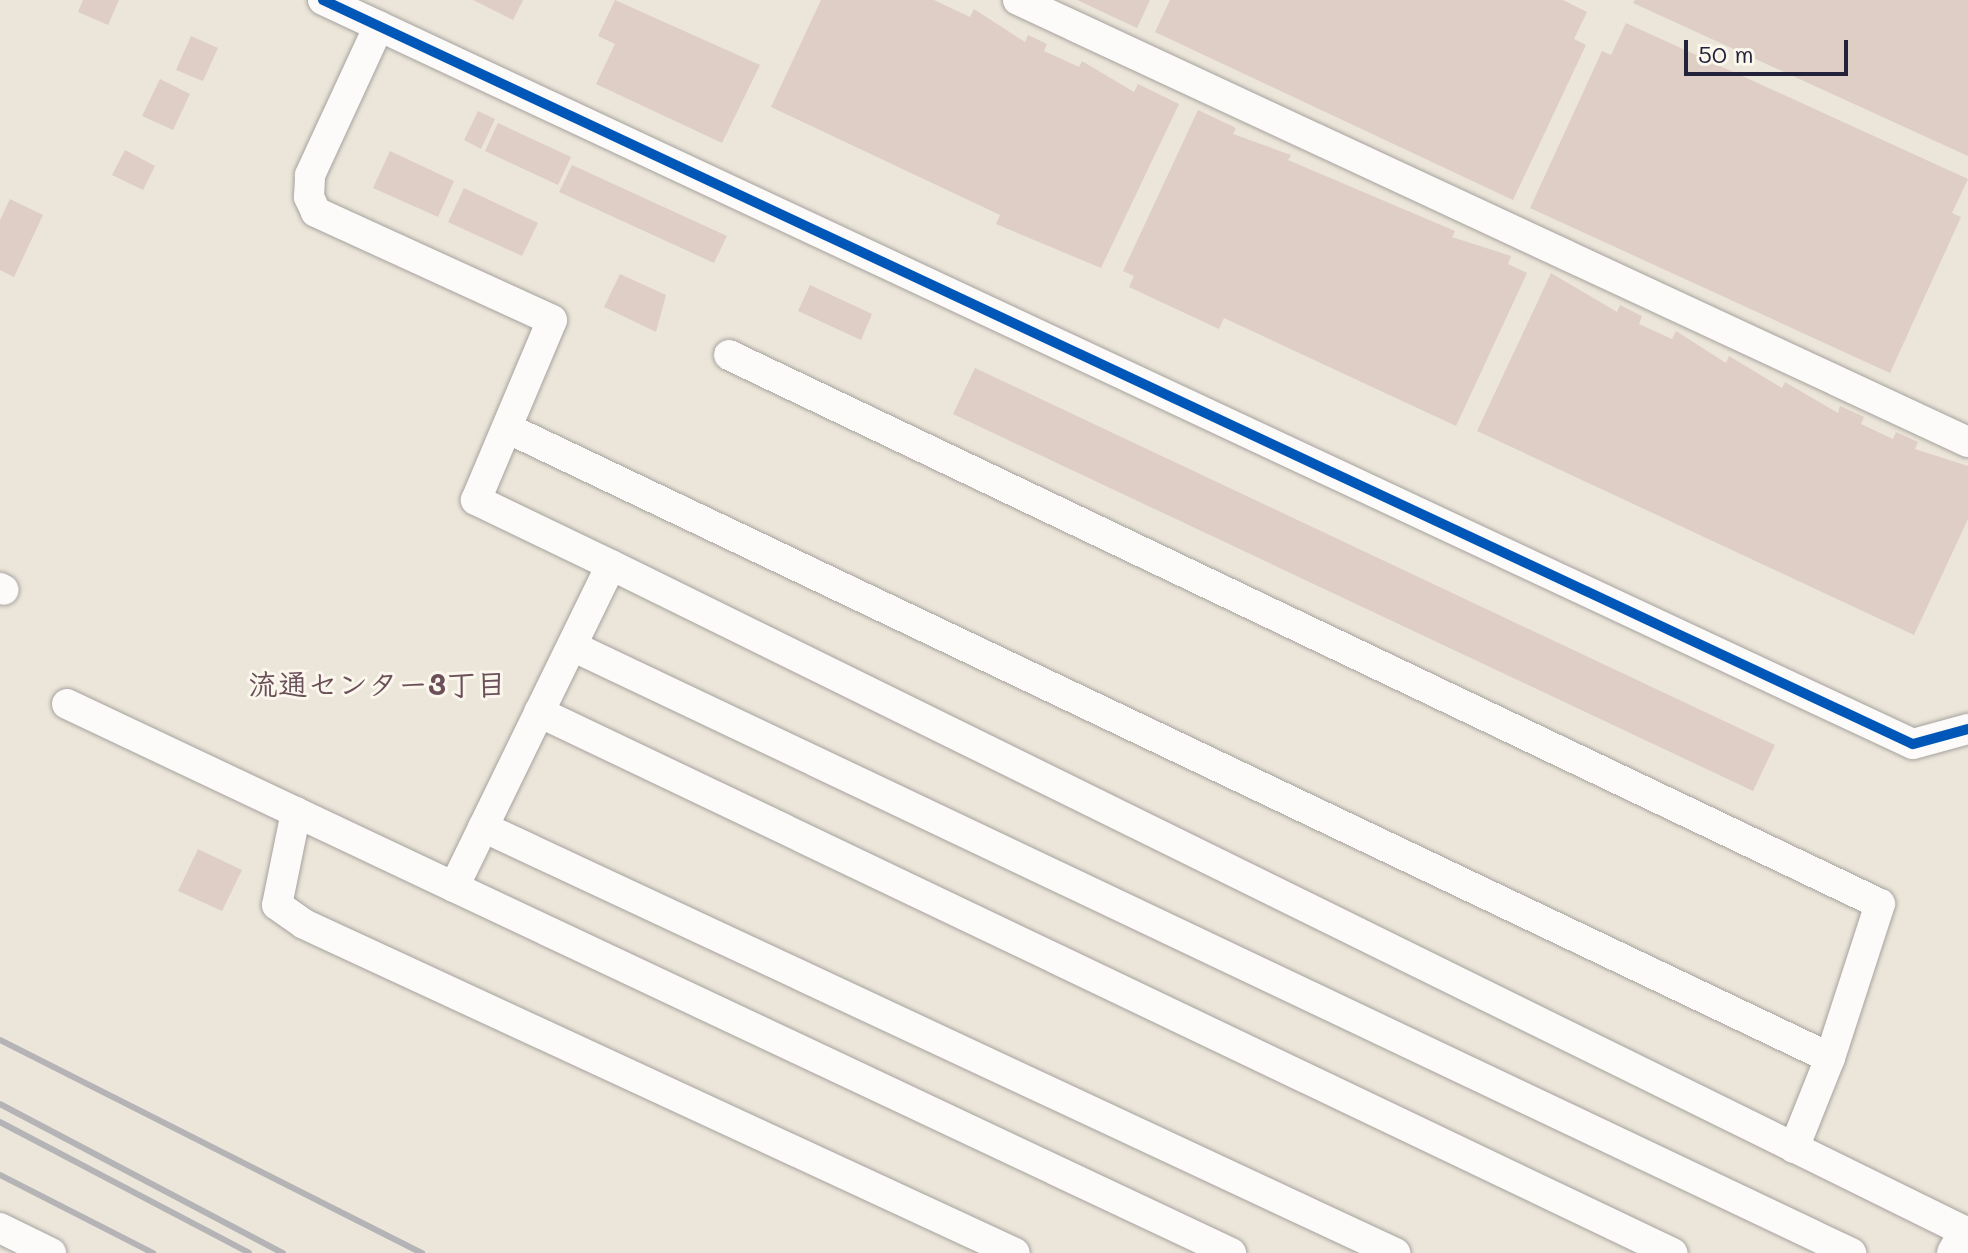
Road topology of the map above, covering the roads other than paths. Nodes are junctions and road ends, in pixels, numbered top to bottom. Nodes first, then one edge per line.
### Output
1 (323, 0) edge
2 (1018, 0) edge
3 (379, 26) junction
4 (729, 355) dead end
5 (507, 428) junction
6 (1968, 442) edge
7 (611, 565) junction
8 (572, 646) junction
9 (67, 704) dead end
10 (539, 712) junction
11 (1968, 729) edge
12 (296, 812) junction
13 (483, 827) junction
14 (454, 887) junction
15 (1830, 1058) junction
16 (1794, 1148) junction
17 (0, 1228) edge
18 (51, 1253) edge
19 (1015, 1253) edge
20 (1231, 1253) edge
21 (1395, 1253) edge
22 (1672, 1253) edge
23 (1851, 1253) edge
24 (1952, 1253) edge

1 - 3 street
2 - 6 street
3 - 5 street
3 - 11 street
4 - 15 street
5 - 7 street
5 - 15 street
7 - 8 street
7 - 16 street
8 - 10 street
8 - 23 street
9 - 12 street
10 - 13 street
10 - 22 street
12 - 14 street
12 - 19 street
13 - 14 street
13 - 21 street
14 - 20 street
15 - 16 street
16 - 24 street
17 - 18 street

